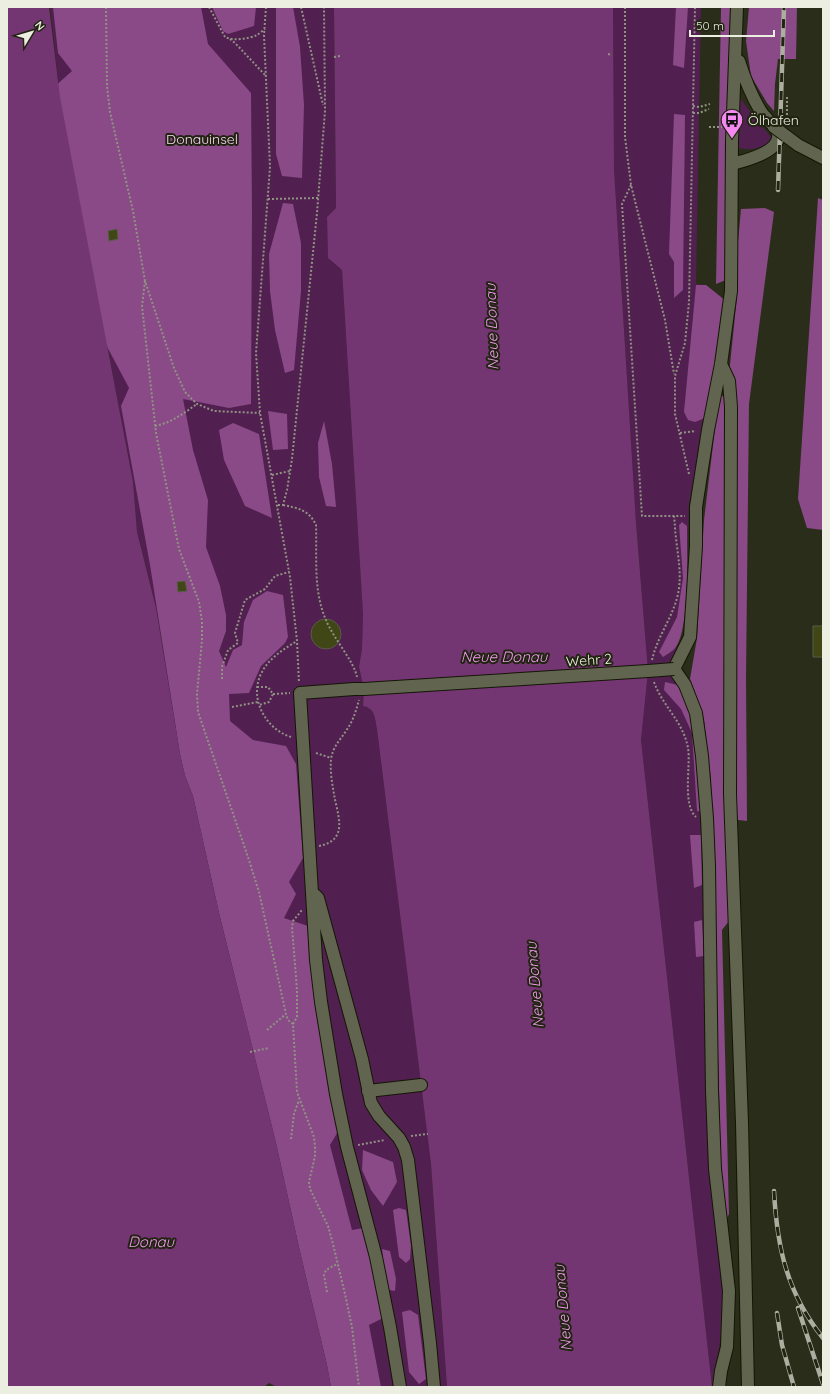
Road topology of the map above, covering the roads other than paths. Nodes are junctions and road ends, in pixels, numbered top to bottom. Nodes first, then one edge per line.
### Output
1 (737, 7) edge
2 (736, 53) junction
3 (774, 127) junction
4 (823, 158) edge
5 (732, 164) junction
6 (722, 364) junction
7 (674, 670) junction
8 (312, 894) junction
9 (421, 1085) dead end
10 (368, 1091) junction
11 (400, 1387) edge
12 (434, 1387) edge
13 (719, 1387) edge
14 (748, 1387) edge

1 - 2 street
2 - 3 street
2 - 5 street
3 - 4 street, bridge
3 - 5 street
5 - 6 street
6 - 7 street
6 - 14 street
7 - 8 street, Wehr 2, bridge
7 - 13 street
8 - 10 street
8 - 11 street
9 - 10 street
10 - 12 street

